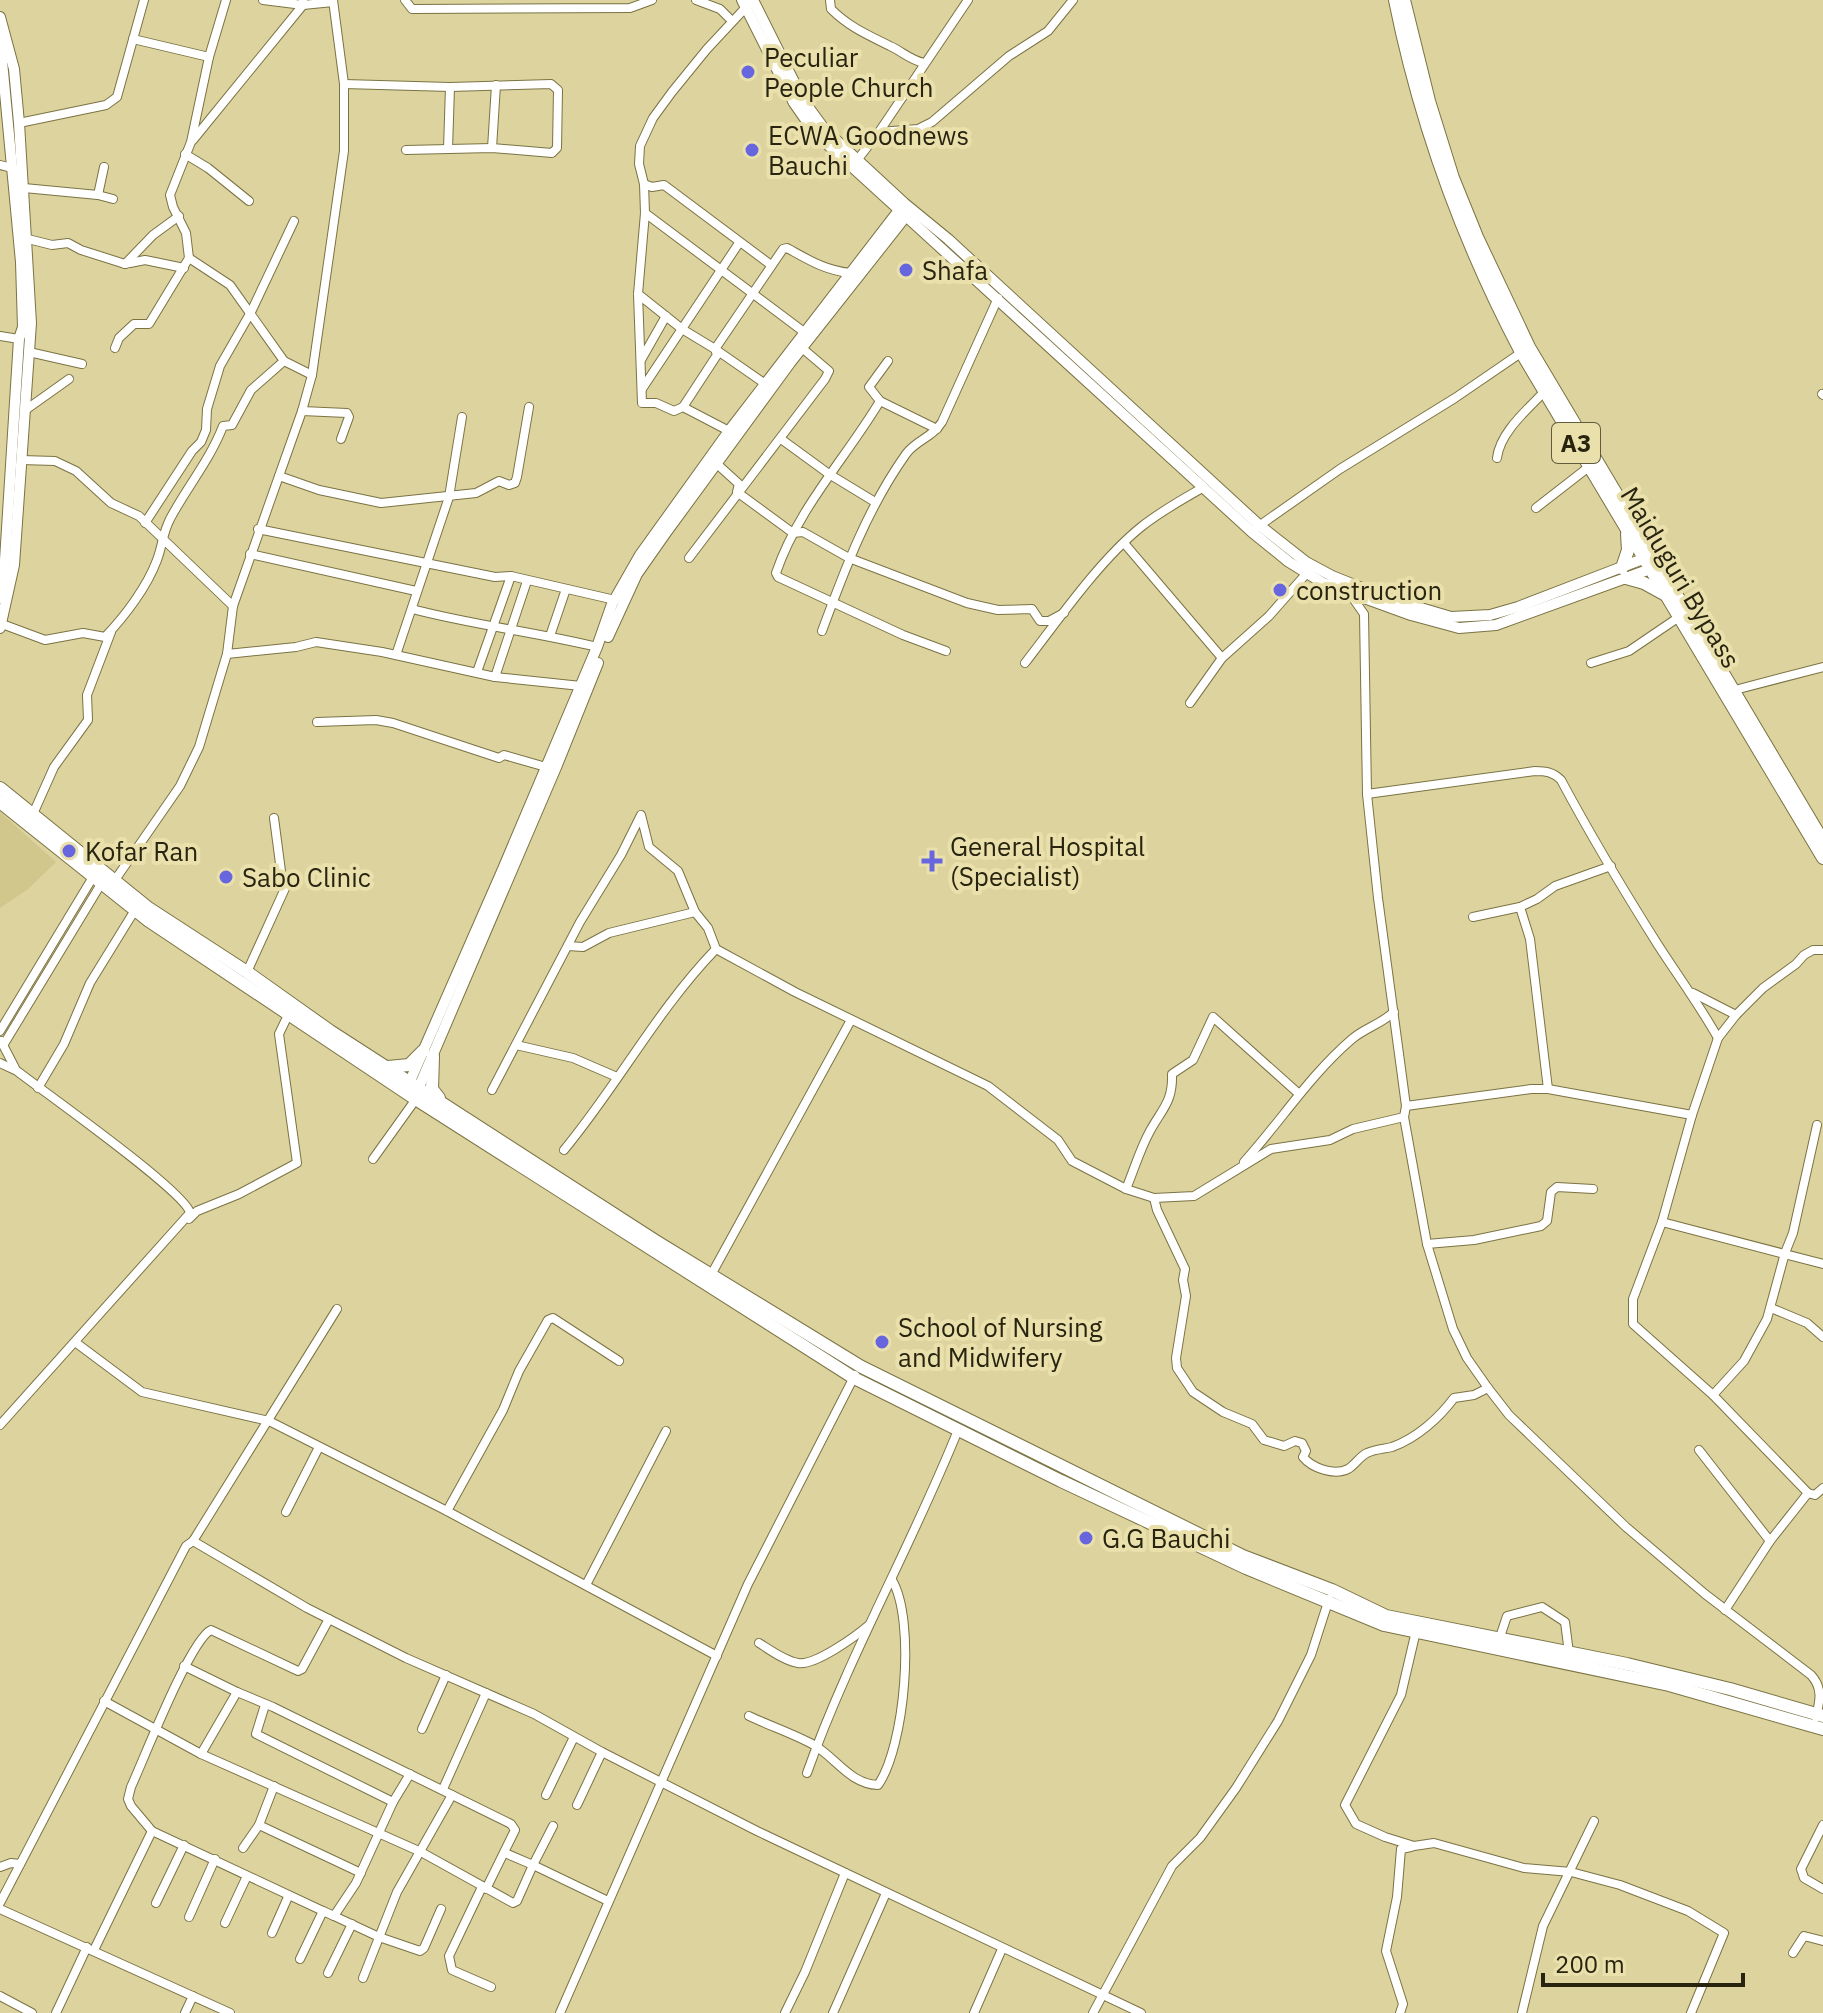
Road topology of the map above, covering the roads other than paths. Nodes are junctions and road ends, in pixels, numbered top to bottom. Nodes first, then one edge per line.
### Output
1 (144, 0) edge
2 (226, 0) edge
3 (263, 0) edge
4 (405, 0) edge
5 (652, 0) edge
6 (696, 0) edge
7 (830, 0) edge
8 (968, 0) edge
9 (1073, 0) edge
10 (1395, 0) edge
11 (1404, 0) edge
12 (333, 1) edge
13 (748, 2) edge
14 (303, 3) edge
15 (552, 4) edge
16 (0, 17) edge
17 (732, 21) junction
18 (133, 39) junction
19 (0, 40) edge
20 (209, 57) junction
21 (924, 63) junction
22 (344, 84) junction
23 (496, 85) junction
24 (450, 87) junction
25 (4, 100) edge
26 (19, 123) junction
27 (879, 132) junction
28 (191, 142) junction
29 (492, 148) junction
30 (448, 149) junction
31 (406, 150) dead end
32 (185, 154) junction
33 (858, 159) junction
34 (0, 165) edge
35 (104, 167) dead end
36 (12, 168) junction
37 (644, 184) junction
38 (1451, 185) junction
39 (24, 188) junction
40 (881, 194) junction
41 (98, 195) junction
42 (113, 199) dead end
43 (249, 201) dead end
44 (905, 210) junction
45 (645, 213) junction
46 (179, 216) junction
47 (294, 221) dead end
48 (920, 228) junction
49 (889, 230) junction
50 (28, 239) junction
51 (739, 243) junction
52 (189, 258) junction
53 (125, 264) junction
54 (771, 265) junction
55 (184, 268) junction
56 (720, 271) junction
57 (850, 273) junction
58 (638, 294) junction
59 (753, 294) junction
60 (998, 298) junction
61 (251, 312) junction
62 (666, 316) junction
63 (682, 329) junction
64 (804, 332) junction
65 (0, 336) edge
66 (19, 339) junction
67 (115, 348) dead end
68 (802, 348) junction
69 (715, 349) junction
70 (1525, 349) junction
71 (29, 352) junction
72 (641, 360) junction
73 (284, 361) junction
74 (888, 361) dead end
75 (82, 364) dead end
76 (312, 375) junction
77 (69, 379) dead end
78 (764, 383) junction
79 (641, 390) junction
80 (1545, 391) junction
81 (880, 401) junction
82 (529, 407) dead end
83 (683, 407) junction
84 (24, 411) junction
85 (302, 411) junction
86 (462, 417) dead end
87 (937, 429) junction
88 (729, 431) junction
89 (341, 439) dead end
90 (781, 439) junction
91 (1497, 458) dead end
92 (21, 460) junction
93 (717, 464) junction
94 (1590, 466) junction
95 (829, 474) junction
96 (279, 476) junction
97 (1204, 487) junction
98 (737, 492) junction
99 (449, 497) junction
100 (875, 502) junction
101 (1536, 508) dead end
102 (145, 523) junction
103 (1626, 527) junction
104 (1256, 528) junction
105 (258, 529) junction
106 (793, 533) junction
107 (161, 538) junction
108 (1124, 543) junction
109 (250, 554) junction
110 (689, 558) dead end
111 (849, 558) junction
112 (1652, 562) junction
113 (427, 564) junction
114 (1624, 573) junction
115 (1306, 574) junction
116 (511, 576) junction
117 (527, 581) junction
118 (566, 589) junction
119 (416, 591) junction
120 (1350, 594) junction
121 (1667, 596) junction
122 (0, 598) edge
123 (615, 600) junction
124 (832, 603) junction
125 (1378, 604) junction
126 (233, 606) junction
127 (412, 609) junction
128 (1064, 613) junction
129 (1364, 614) junction
130 (1507, 616) junction
131 (1679, 617) junction
132 (1, 626) edge
133 (493, 626) junction
134 (114, 627) junction
135 (511, 628) junction
136 (822, 631) dead end
137 (550, 636) junction
138 (597, 647) junction
139 (946, 651) dead end
140 (227, 654) junction
141 (396, 655) junction
142 (1222, 658) junction
143 (1025, 663) dead end
144 (1591, 663) dead end
145 (1823, 667) edge
146 (477, 672) junction
147 (495, 677) junction
148 (581, 686) junction
149 (1729, 692) junction
150 (1190, 703) dead end
151 (317, 722) dead end
152 (546, 767) junction
153 (0, 788) edge
154 (1367, 794) junction
155 (0, 802) edge
156 (33, 814) junction
157 (274, 818) dead end
158 (1823, 841) edge
159 (1823, 858) edge
160 (1611, 866) junction
161 (103, 880) junction
162 (1520, 907) junction
163 (135, 910) junction
164 (695, 912) junction
165 (1473, 917) dead end
166 (568, 946) junction
167 (716, 949) junction
168 (1823, 950) edge
169 (247, 972) junction
170 (1693, 993) junction
171 (1394, 1012) junction
172 (289, 1013) junction
173 (1736, 1015) junction
174 (851, 1020) junction
175 (0, 1031) edge
176 (1718, 1038) junction
177 (3, 1045) edge
178 (516, 1045) junction
179 (428, 1054) junction
180 (0, 1062) edge
181 (386, 1066) junction
182 (17, 1071) junction
183 (617, 1077) junction
184 (38, 1088) junction
185 (1548, 1089) junction
186 (492, 1090) dead end
187 (413, 1092) junction
188 (1298, 1093) junction
189 (441, 1101) junction
190 (1406, 1106) junction
191 (1692, 1115) junction
192 (1404, 1117) junction
193 (1817, 1125) dead end
194 (564, 1150) dead end
195 (373, 1159) dead end
196 (1238, 1169) junction
197 (1126, 1189) junction
198 (1593, 1189) dead end
199 (1154, 1198) junction
200 (614, 1220) junction
201 (1662, 1222) junction
202 (177, 1231) junction
203 (1427, 1244) junction
204 (1785, 1253) junction
205 (1823, 1264) edge
206 (711, 1275) junction
207 (1771, 1308) junction
208 (337, 1309) dead end
209 (1823, 1337) edge
210 (75, 1342) junction
211 (619, 1361) dead end
212 (857, 1372) junction
213 (1488, 1388) junction
214 (1713, 1395) junction
215 (269, 1421) junction
216 (0, 1425) edge
217 (958, 1430) junction
218 (666, 1431) dead end
219 (319, 1447) junction
220 (1699, 1450) dead end
221 (1823, 1488) edge
222 (1808, 1493) junction
223 (447, 1511) junction
224 (286, 1512) dead end
225 (193, 1541) junction
226 (1770, 1541) junction
227 (892, 1580) junction
228 (586, 1585) junction
229 (1330, 1595) junction
230 (1725, 1610) junction
231 (329, 1619) junction
232 (873, 1622) junction
233 (1416, 1631) junction
234 (1499, 1640) junction
235 (759, 1643) dead end
236 (1569, 1653) junction
237 (717, 1656) junction
238 (184, 1666) junction
239 (446, 1675) junction
240 (1685, 1684) junction
241 (237, 1692) junction
242 (486, 1693) junction
243 (104, 1701) junction
244 (265, 1705) junction
245 (749, 1716) dead end
246 (1819, 1721) edge
247 (422, 1729) dead end
248 (157, 1731) junction
249 (574, 1737) junction
250 (816, 1746) junction
251 (602, 1752) junction
252 (201, 1754) junction
253 (807, 1773) dead end
254 (410, 1774) junction
255 (661, 1781) junction
256 (274, 1786) junction
257 (443, 1789) junction
258 (452, 1795) junction
259 (546, 1795) dead end
260 (393, 1802) junction
261 (577, 1805) dead end
262 (1594, 1821) dead end
263 (259, 1825) junction
264 (1823, 1825) edge
265 (553, 1826) dead end
266 (152, 1831) junction
267 (378, 1834) junction
268 (184, 1845) junction
269 (1414, 1846) junction
270 (243, 1848) dead end
271 (421, 1852) junction
272 (505, 1853) junction
273 (215, 1859) junction
274 (20, 1864) junction
275 (533, 1865) junction
276 (0, 1867) edge
277 (1571, 1872) junction
278 (361, 1873) junction
279 (845, 1873) junction
280 (247, 1876) junction
281 (484, 1888) junction
282 (1823, 1889) edge
283 (886, 1893) junction
284 (288, 1897) junction
285 (608, 1901) junction
286 (0, 1903) edge
287 (156, 1903) dead end
288 (0, 1909) edge
289 (441, 1909) dead end
290 (323, 1911) junction
291 (334, 1916) junction
292 (189, 1917) dead end
293 (225, 1923) dead end
294 (352, 1924) junction
295 (272, 1933) dead end
296 (379, 1937) junction
297 (1823, 1941) edge
298 (90, 1948) junction
299 (1002, 1949) junction
300 (1793, 1953) dead end
301 (300, 1959) dead end
302 (328, 1973) dead end
303 (363, 1978) dead end
304 (491, 1987) dead end
305 (1102, 1994) junction
306 (0, 1996) edge
307 (193, 1996) junction
308 (32, 2013) edge
309 (56, 2013) edge
310 (185, 2013) edge
311 (230, 2013) edge
312 (560, 2013) edge
313 (785, 2013) edge
314 (833, 2013) edge
315 (974, 2013) edge
316 (1093, 2013) edge
317 (1141, 2013) edge
318 (1400, 2013) edge
319 (1522, 2013) edge
320 (1691, 2013) edge

1 - 18 street
2 - 20 street
3 - 14 street
4 - 15 street
5 - 15 street
6 - 17 street
7 - 21 street
8 - 21 street
9 - 27 street
10 - 38 main road, Maiduguri Bypass / A3
11 - 38 main road, Maiduguri Bypass / A3
12 - 14 street
12 - 22 street
13 - 17 street
13 - 33 street
13 - 40 street
14 - 28 street
16 - 26 street
17 - 37 street
18 - 20 street
18 - 26 street
19 - 25 street
20 - 28 street
21 - 27 street
22 - 24 street
22 - 76 street
23 - 24 street
23 - 29 street
23 - 29 street
24 - 30 street
25 - 36 street
26 - 39 street
27 - 33 street
28 - 32 street
29 - 30 street
30 - 31 street
32 - 43 street
32 - 46 street
33 - 44 street
34 - 36 street
35 - 41 street
36 - 66 street
37 - 45 street
37 - 51 street
38 - 70 main road, Maiduguri Bypass / A3
39 - 41 street
39 - 50 street
40 - 44 street
40 - 49 street
41 - 42 street
44 - 48 street
44 - 49 street
44 - 104 street
45 - 56 street
45 - 58 street
46 - 52 street
46 - 53 street
47 - 61 street
48 - 49 street
48 - 60 street
49 - 57 street
49 - 68 street
50 - 53 street
50 - 71 street
51 - 54 street
51 - 56 street
52 - 55 street
52 - 61 street
53 - 55 street
54 - 57 street
54 - 59 street
55 - 67 street
56 - 59 street
56 - 63 street
57 - 64 street
58 - 62 street
58 - 72 street
59 - 64 street
59 - 69 street
60 - 87 street
60 - 97 street
61 - 73 street
61 - 102 street
62 - 63 street
62 - 72 street
63 - 69 street
63 - 79 street
64 - 78 street
65 - 66 street
66 - 122 street
68 - 90 street
68 - 93 street
69 - 78 street
69 - 83 street
70 - 80 main road, Maiduguri Bypass / A3
70 - 104 street
70 - 112 main road, Maiduguri Bypass / A3
71 - 75 street
71 - 84 street
72 - 79 street
73 - 76 street
73 - 107 street
74 - 81 street
76 - 85 street
77 - 84 street
78 - 88 street
79 - 83 street
80 - 91 street
80 - 94 main road, Maiduguri Bypass / A3
81 - 87 street
81 - 95 street
82 - 99 street
83 - 88 street
84 - 92 street
85 - 89 street
85 - 96 street
86 - 99 street
87 - 100 street
88 - 123 street
90 - 95 street
90 - 98 street
92 - 102 street
92 - 132 street
93 - 98 street
93 - 179 street
94 - 101 street
94 - 103 main road, Maiduguri Bypass / A3
95 - 100 street
95 - 106 street
96 - 99 street
96 - 105 street
97 - 104 street
97 - 108 street
98 - 106 street
98 - 110 street
99 - 113 street
100 - 111 street
102 - 107 street
103 - 112 main road, Maiduguri Bypass / A3
103 - 114 main road
104 - 115 street
104 - 130 street
105 - 109 street
105 - 113 street
106 - 111 street
106 - 124 street
107 - 126 street
107 - 134 street
108 - 128 street
108 - 142 street
109 - 119 street
109 - 126 street
111 - 124 street
111 - 128 street
112 - 114 street
112 - 121 main road, Maiduguri Bypass / A3
112 - 149 main road, Maiduguri Bypass / A3
113 - 116 street
113 - 119 street
114 - 121 main road
114 - 130 street
115 - 120 street
115 - 142 street
116 - 117 street
116 - 133 street
117 - 118 street
117 - 135 street
118 - 123 street
118 - 137 street
119 - 127 street
120 - 125 street
120 - 129 street
121 - 131 main road, Maiduguri Bypass / A3
123 - 138 street
124 - 136 street
124 - 139 street
125 - 129 street
125 - 130 street
126 - 140 street
127 - 133 street
127 - 141 street
128 - 143 street
129 - 154 street
131 - 144 street
131 - 149 main road, Maiduguri Bypass / A3
132 - 134 street
133 - 135 street
133 - 146 street
134 - 156 street
135 - 137 street
135 - 147 street
137 - 138 street
138 - 148 street
140 - 141 street
140 - 161 street
141 - 146 street
142 - 150 street
145 - 149 street
146 - 147 street
147 - 148 street
148 - 152 street
149 - 158 main road, Maiduguri Bypass / A3
149 - 159 main road, Maiduguri Bypass / A3
151 - 152 street
152 - 179 street
153 - 156 main road
154 - 160 street
154 - 171 street
155 - 161 main road
156 - 161 main road
157 - 169 street
160 - 162 street
160 - 170 street
161 - 163 main road
161 - 169 main road
161 - 175 street
161 - 177 street
162 - 165 street
162 - 185 street
163 - 172 main road
163 - 184 street
164 - 166 street
164 - 166 street
164 - 167 street
166 - 178 street
167 - 174 street
167 - 183 street
168 - 173 street
169 - 181 main road
170 - 173 street
170 - 176 street
171 - 188 street
171 - 190 street
172 - 187 main road
172 - 202 street
173 - 176 street
174 - 197 street
174 - 206 street
176 - 191 street
177 - 180 street
177 - 182 street
178 - 183 street
178 - 186 street
179 - 181 main road
179 - 187 street
179 - 189 main road
180 - 182 street
181 - 187 main road
182 - 184 street
183 - 194 street
184 - 202 street
185 - 190 street
185 - 191 street
187 - 189 main road
187 - 195 street
187 - 200 main road
188 - 196 street
188 - 197 street
189 - 200 main road
190 - 192 street
191 - 201 street
192 - 196 street
192 - 203 street
193 - 204 street
196 - 199 street
197 - 199 street
198 - 203 street
199 - 213 street
200 - 206 main road
200 - 212 main road
201 - 204 street
201 - 214 street
202 - 210 street
203 - 213 street
204 - 205 street
204 - 207 street
206 - 212 main road
207 - 209 street
207 - 214 street
208 - 215 street
210 - 215 street
210 - 216 street
211 - 223 street
212 - 217 main road
212 - 229 main road
212 - 237 street
213 - 230 street
214 - 222 street
215 - 219 street
215 - 225 street
217 - 227 street
217 - 229 main road
218 - 228 street
219 - 223 street
219 - 224 street
220 - 226 street
221 - 222 street
222 - 226 street
223 - 228 street
225 - 231 street
225 - 243 street
226 - 230 street
227 - 232 street
227 - 250 street
228 - 237 street
229 - 233 main road
229 - 234 main road
229 - 305 street
230 - 246 street
231 - 238 street
231 - 239 street
232 - 235 street
232 - 250 street
233 - 240 main road
233 - 269 street
234 - 236 main road
234 - 236 street
236 - 240 main road
237 - 255 street
238 - 241 street
238 - 248 street
239 - 242 street
239 - 247 street
240 - 246 main road
241 - 244 street
241 - 252 street
242 - 249 street
242 - 257 street
243 - 248 street
243 - 274 street
244 - 254 street
244 - 260 street
245 - 250 street
248 - 252 street
248 - 266 street
249 - 251 street
249 - 259 street
250 - 253 street
251 - 255 street
251 - 261 street
252 - 256 street
254 - 257 street
254 - 260 street
255 - 279 street
255 - 285 street
256 - 263 street
256 - 267 street
257 - 258 street
258 - 271 street
258 - 272 street
260 - 267 street
262 - 277 street
263 - 270 street
263 - 278 street
264 - 282 street
265 - 275 street
266 - 268 street
266 - 298 street
267 - 271 street
267 - 278 street
268 - 273 street
268 - 287 street
269 - 277 street
269 - 318 street
271 - 281 street
271 - 296 street
272 - 275 street
272 - 281 street
273 - 280 street
273 - 292 street
274 - 276 street
274 - 286 street
275 - 281 street
275 - 285 street
277 - 319 street
277 - 320 street
278 - 291 street
279 - 283 street
279 - 313 street
280 - 284 street
280 - 293 street
281 - 304 street
283 - 299 street
283 - 314 street
284 - 290 street
284 - 295 street
285 - 312 street
288 - 298 street
289 - 296 street
290 - 291 street
290 - 301 street
291 - 294 street
294 - 296 street
294 - 302 street
296 - 303 street
297 - 300 street
298 - 307 street
298 - 309 street
299 - 305 street
299 - 315 street
305 - 316 street
305 - 317 street
306 - 308 street
307 - 310 street
307 - 311 street

